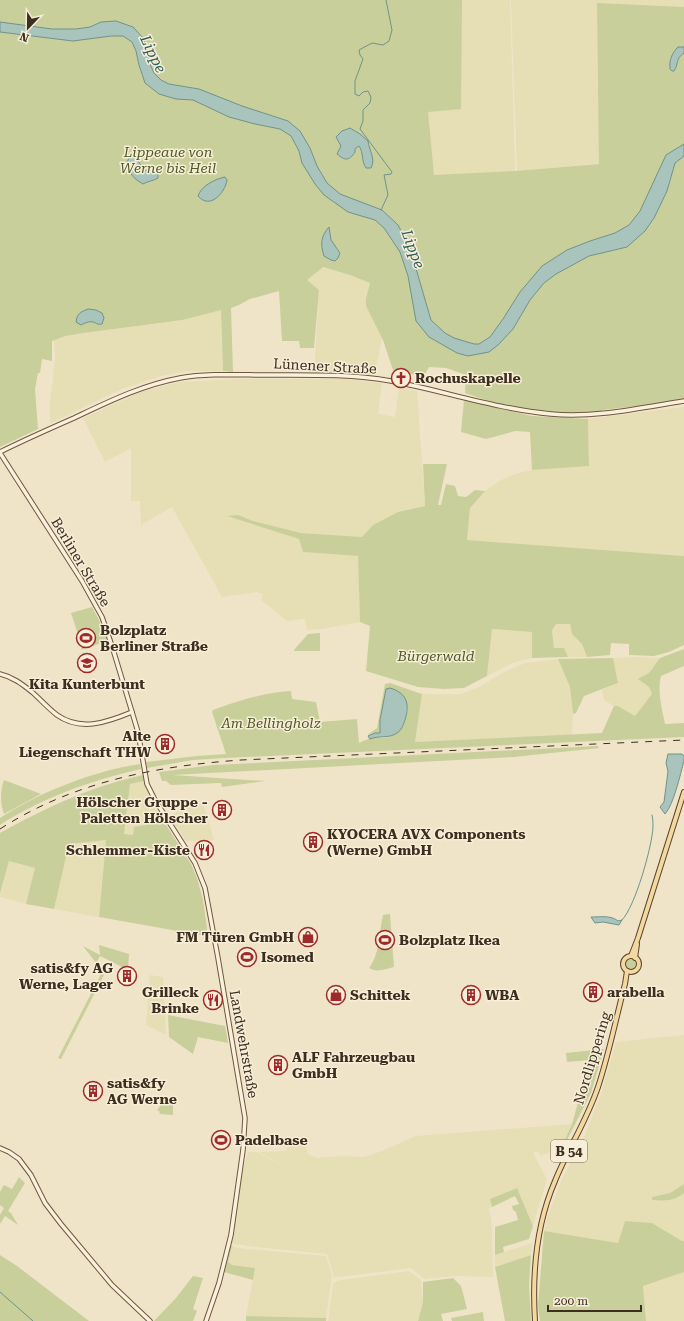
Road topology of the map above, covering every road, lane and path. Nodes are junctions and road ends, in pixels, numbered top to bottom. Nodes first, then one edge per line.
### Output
1 (684, 401) edge
2 (0, 452) edge
3 (0, 674) edge
4 (132, 712) junction
5 (147, 784) joint
6 (684, 792) edge
7 (633, 957) junction
8 (629, 971) junction
9 (0, 1148) edge
10 (150, 1321) edge
11 (206, 1321) edge
12 (536, 1321) edge

1 - 2 street, Lünener Straße
2 - 4 street, Berliner Straße
3 - 4 street
4 - 5 street, Berliner Straße
5 - 11 street, Landwehrstraße
6 - 7 main road
7 - 8 main road
7 - 8 main road
8 - 12 main road, Nordlippering / B 54
9 - 10 street

